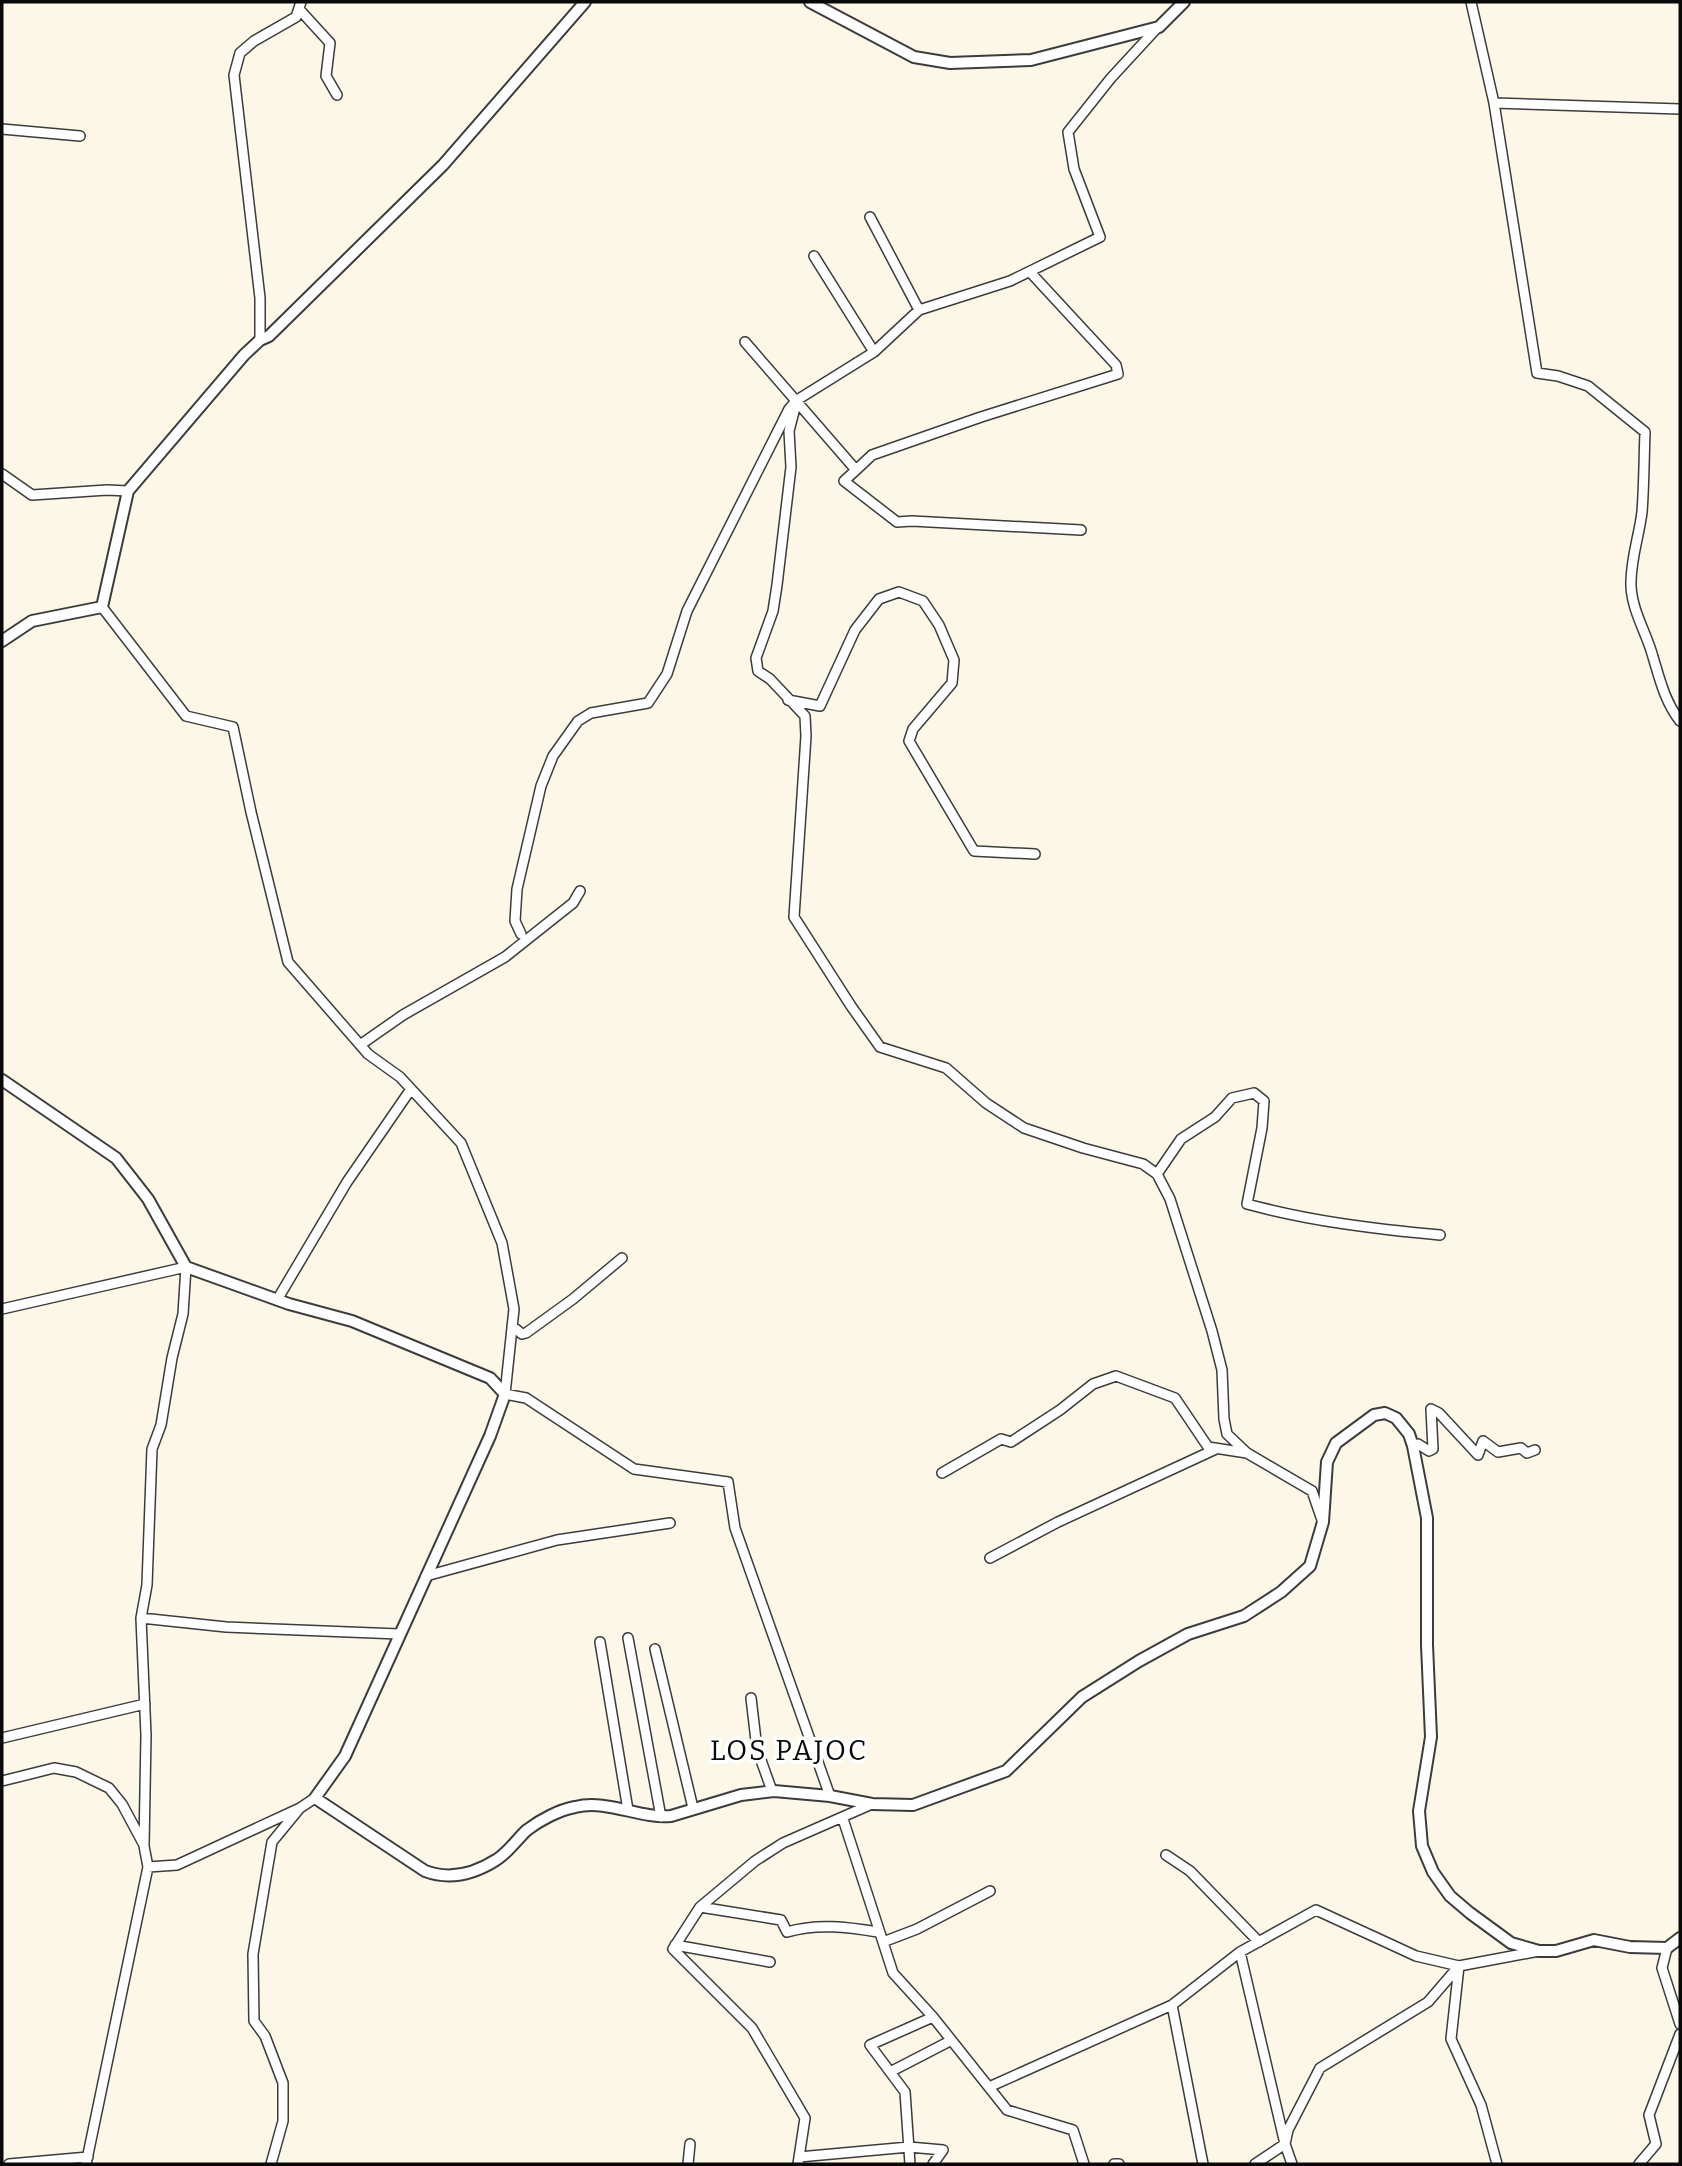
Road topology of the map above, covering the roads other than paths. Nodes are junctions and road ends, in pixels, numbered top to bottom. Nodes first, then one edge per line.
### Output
1 (585, 2) edge
2 (810, 2) edge
3 (1184, 2) edge
4 (1471, 2) edge
5 (300, 6) edge
6 (1159, 27) junction
7 (337, 95) dead end
8 (1494, 103) junction
9 (1680, 108) edge
10 (2, 129) edge
11 (80, 136) dead end
12 (870, 217) dead end
13 (814, 256) dead end
14 (1030, 272) junction
15 (919, 310) junction
16 (260, 340) junction
17 (745, 342) dead end
18 (874, 352) junction
19 (797, 400) junction
20 (856, 470) junction
21 (2, 474) edge
22 (128, 491) junction
23 (1080, 530) dead end
24 (102, 607) junction
25 (2, 641) edge
26 (788, 700) junction
27 (1680, 721) edge
28 (1035, 854) dead end
29 (580, 891) dead end
30 (521, 934) dead end
31 (360, 1045) junction
32 (2, 1080) edge
33 (411, 1088) junction
34 (1157, 1174) junction
35 (1440, 1236) dead end
36 (622, 1258) dead end
37 (186, 1267) junction
38 (277, 1300) junction
39 (2, 1309) edge
40 (512, 1326) junction
41 (505, 1394) junction
42 (1413, 1446) junction
43 (1216, 1449) junction
44 (1535, 1450) dead end
45 (1247, 1453) junction
46 (942, 1473) dead end
47 (1323, 1522) junction
48 (670, 1523) dead end
49 (990, 1558) dead end
50 (426, 1576) junction
51 (141, 1618) junction
52 (399, 1634) junction
53 (628, 1638) dead end
54 (600, 1642) dead end
55 (655, 1649) dead end
56 (751, 1698) dead end
57 (145, 1704) junction
58 (2, 1738) edge
59 (2, 1781) edge
60 (772, 1791) junction
61 (830, 1796) junction
62 (315, 1798) junction
63 (872, 1804) junction
64 (300, 1808) junction
65 (693, 1808) junction
66 (628, 1810) junction
67 (661, 1817) junction
68 (843, 1819) junction
69 (144, 1846) junction
70 (1166, 1855) dead end
71 (148, 1867) junction
72 (990, 1891) dead end
73 (700, 1907) junction
74 (878, 1932) junction
75 (1680, 1938) edge
76 (883, 1942) junction
77 (1259, 1942) junction
78 (676, 1945) junction
79 (1667, 1948) junction
80 (1539, 1951) junction
81 (1240, 1952) junction
82 (770, 1962) dead end
83 (1459, 1966) junction
84 (1172, 2005) junction
85 (933, 2017) junction
86 (1680, 2024) edge
87 (1680, 2034) edge
88 (950, 2041) junction
89 (890, 2072) junction
90 (989, 2087) junction
91 (690, 2144) dead end
92 (1285, 2144) junction
93 (909, 2147) junction
94 (87, 2160) edge
95 (799, 2161) edge
96 (9, 2164) edge
97 (271, 2164) edge
98 (688, 2164) edge
99 (910, 2164) edge
100 (933, 2164) edge
101 (1084, 2164) edge
102 (1203, 2164) edge
103 (1255, 2164) edge
104 (1292, 2164) edge
105 (1497, 2164) edge
106 (1639, 2164) edge

1 - 16 street
2 - 6 street
3 - 6 street
4 - 8 street
5 - 7 street
5 - 16 street
6 - 14 street
8 - 9 street
8 - 27 street
10 - 11 street
12 - 15 street
13 - 18 street
14 - 15 street
14 - 20 street
15 - 18 street
16 - 22 street
17 - 19 street
18 - 19 street
19 - 20 street
19 - 26 street
19 - 30 street
20 - 23 street
21 - 22 street
22 - 24 street
24 - 25 street
24 - 31 street
26 - 28 street
26 - 34 street
29 - 31 street
31 - 33 street
32 - 37 street
33 - 38 street
33 - 40 street
34 - 35 street
34 - 45 street
36 - 40 street
37 - 38 street
37 - 39 street
37 - 51 street
38 - 41 street
40 - 41 street
41 - 50 street
41 - 61 street
42 - 44 street
42 - 47 street
42 - 80 street
43 - 45 street
43 - 46 street
43 - 49 street
45 - 47 street
47 - 63 street
48 - 50 street
50 - 52 street
51 - 52 street
51 - 57 street
52 - 62 street
53 - 67 street
54 - 66 street
55 - 65 street
56 - 60 street
57 - 58 street
57 - 69 street
59 - 69 street
60 - 61 street
60 - 65 street
61 - 63 street
62 - 64 street
62 - 66 street
63 - 68 street
64 - 71 street
64 - 97 street
65 - 67 street
66 - 67 street
68 - 73 street
68 - 74 street
69 - 71 street
70 - 77 street
71 - 94 street
72 - 76 street
73 - 74 street
73 - 78 street
74 - 76 street
75 - 79 street
76 - 85 street
77 - 81 street
77 - 83 street
78 - 82 street
78 - 95 street
79 - 80 street
79 - 86 street
80 - 83 street
81 - 84 street
81 - 92 street
83 - 92 street
83 - 105 street
84 - 90 street
84 - 102 street
85 - 88 street
85 - 89 street
87 - 106 street
88 - 89 street
88 - 90 street
89 - 93 street
90 - 101 street
91 - 98 street
92 - 103 street
92 - 104 street
93 - 95 street
93 - 99 street
93 - 100 street
94 - 96 street

